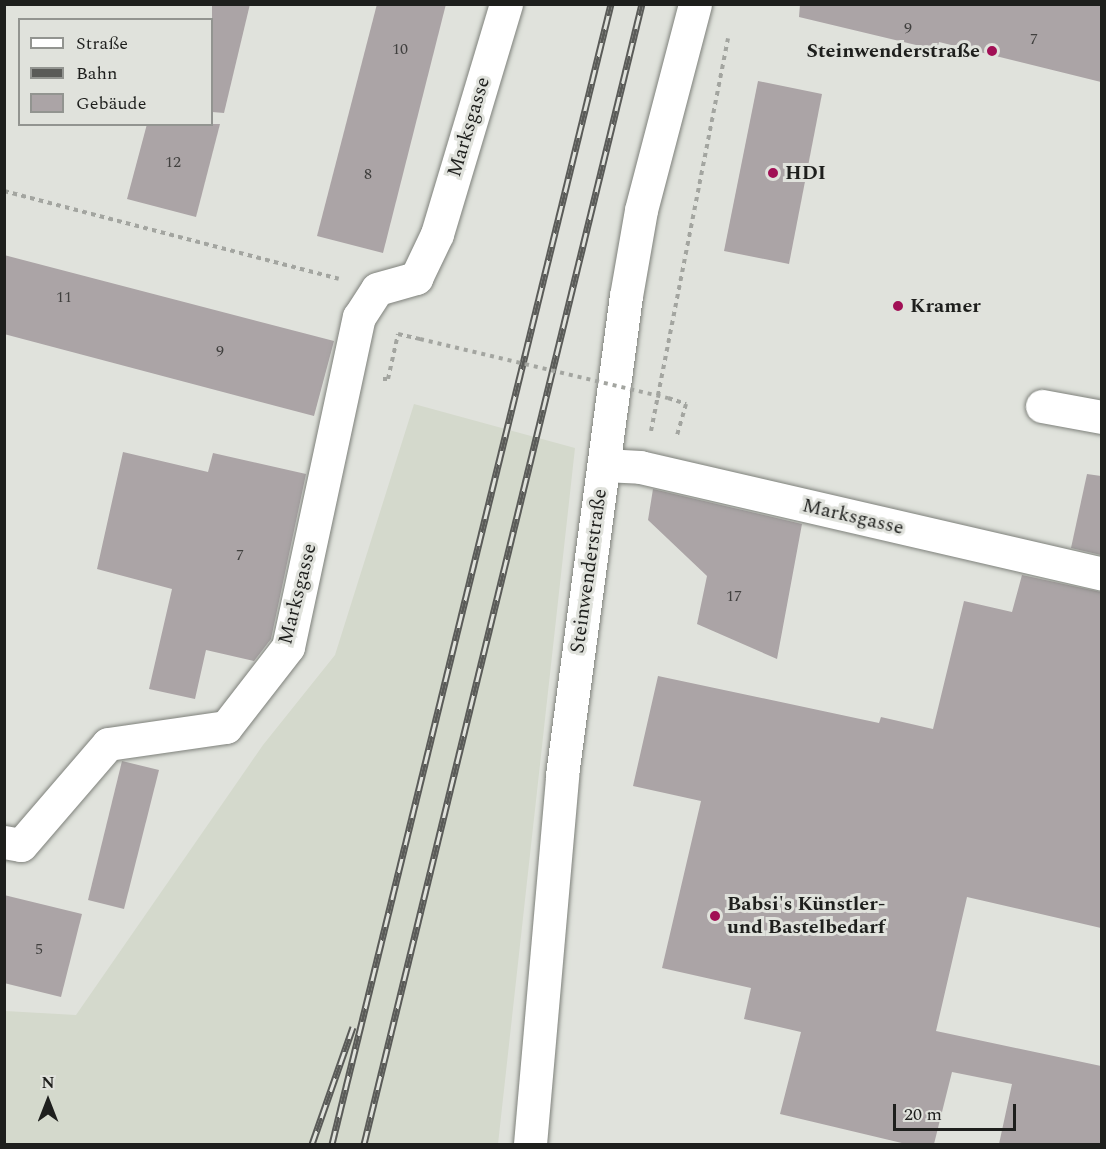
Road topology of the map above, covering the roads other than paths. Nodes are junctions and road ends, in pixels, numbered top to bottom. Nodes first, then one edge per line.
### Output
1 (506, 4) edge
2 (695, 4) edge
3 (1042, 406) dead end
4 (1101, 417) edge
5 (604, 465) junction
6 (1101, 574) edge
7 (4, 842) edge
8 (530, 1144) edge

1 - 7 street, Marksgasse
2 - 5 street, Steinwenderstraße
3 - 4 street
5 - 6 street, Marksgasse
5 - 8 street, Steinwenderstraße

